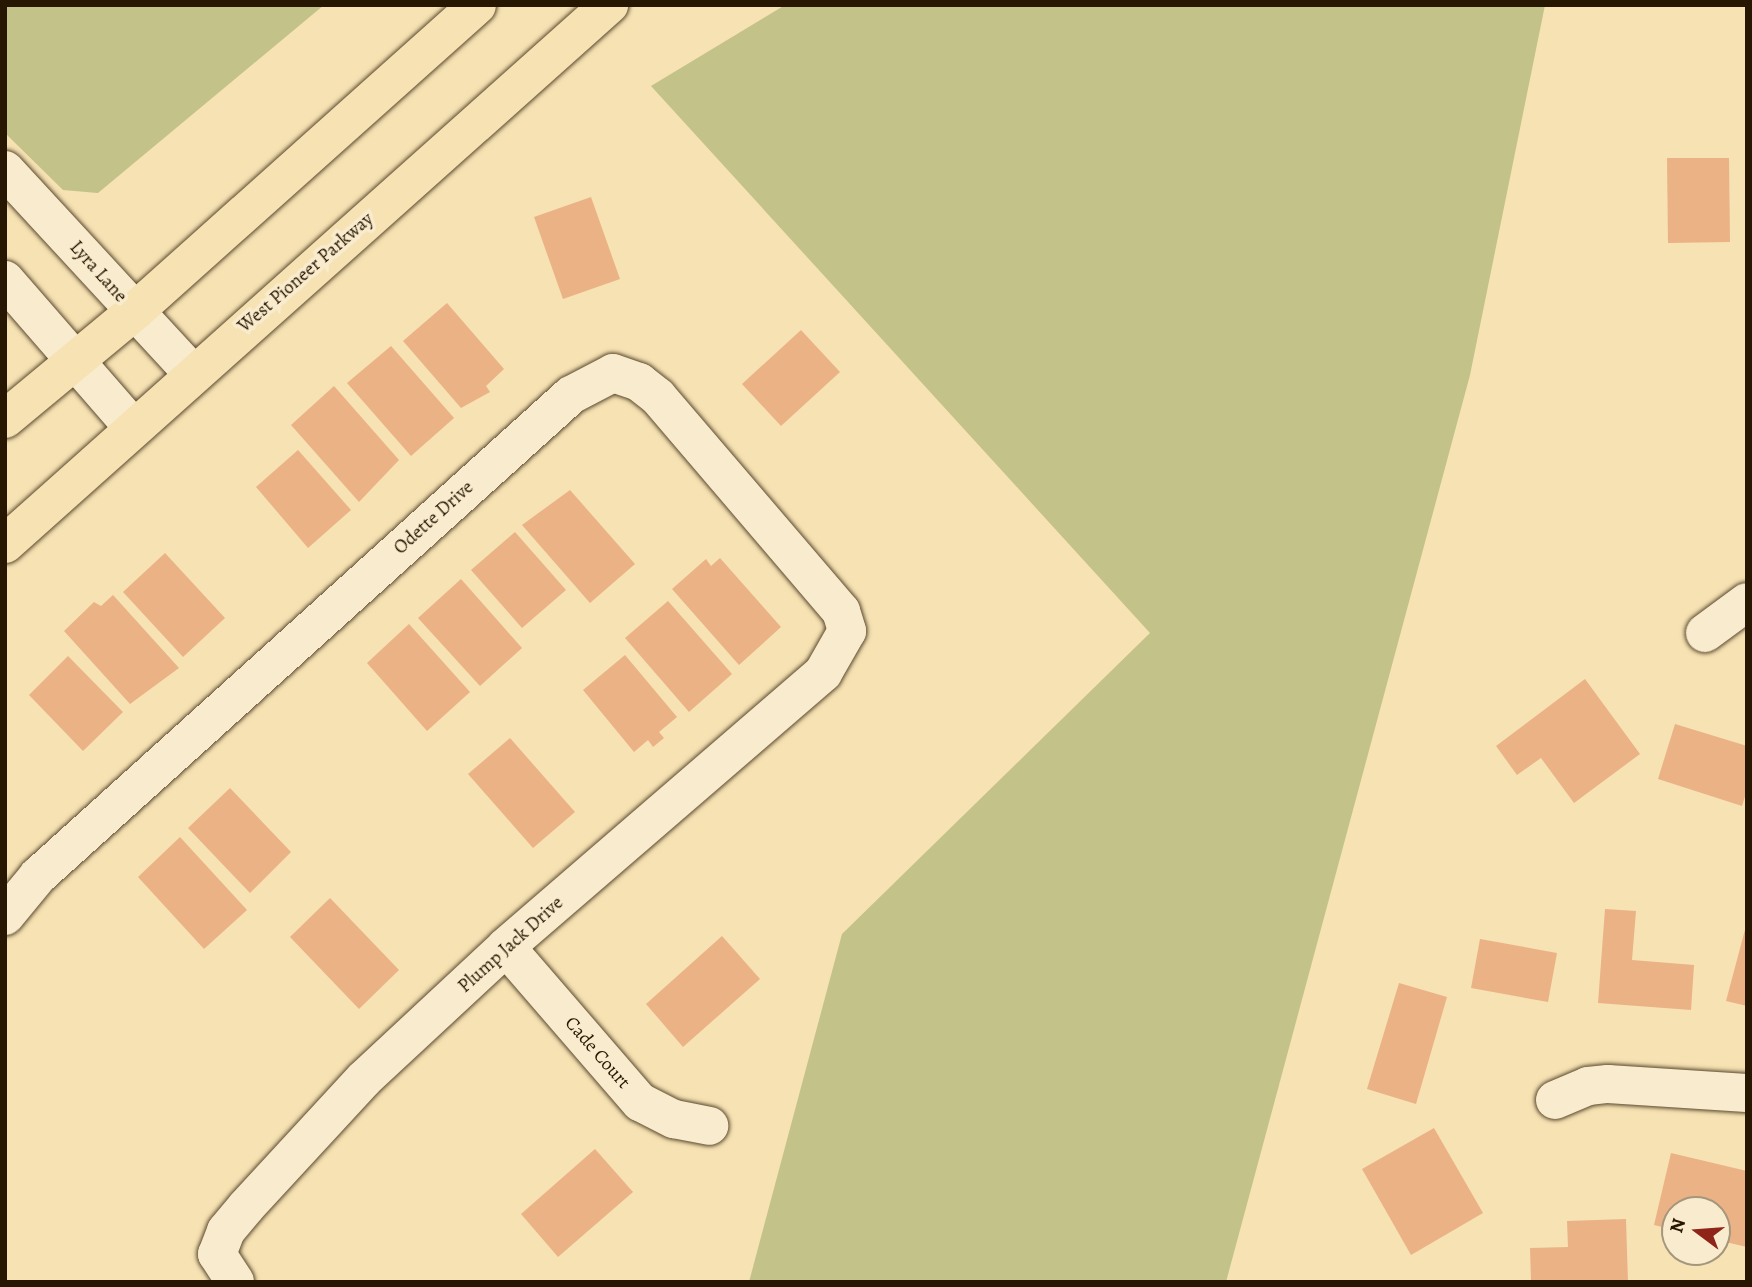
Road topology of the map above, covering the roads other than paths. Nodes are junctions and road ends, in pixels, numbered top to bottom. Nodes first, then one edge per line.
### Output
1 (477, 5) edge
2 (609, 5) edge
3 (5, 170) edge
4 (5, 280) edge
5 (134, 312) junction
6 (75, 362) junction
7 (192, 373) junction
8 (5, 419) edge
9 (133, 427) junction
10 (5, 544) edge
11 (1747, 602) edge
12 (847, 631) joint
13 (1705, 633) dead end
14 (5, 916) edge
15 (506, 947) junction
16 (1747, 1093) edge
17 (1555, 1100) dead end
18 (709, 1126) dead end
19 (235, 1282) edge

1 - 5 main road
2 - 7 main road, West Pioneer Parkway
3 - 5 street, Lyra Lane
4 - 6 street
5 - 6 main road
5 - 7 street, Lyra Lane
6 - 8 main road
6 - 9 street
7 - 9 main road, West Pioneer Parkway
9 - 10 main road, West Pioneer Parkway
11 - 13 street
12 - 14 street, Odette Drive
12 - 15 street, Plump Jack Drive
15 - 18 street, Cade Court
15 - 19 street, Plump Jack Drive
16 - 17 street

